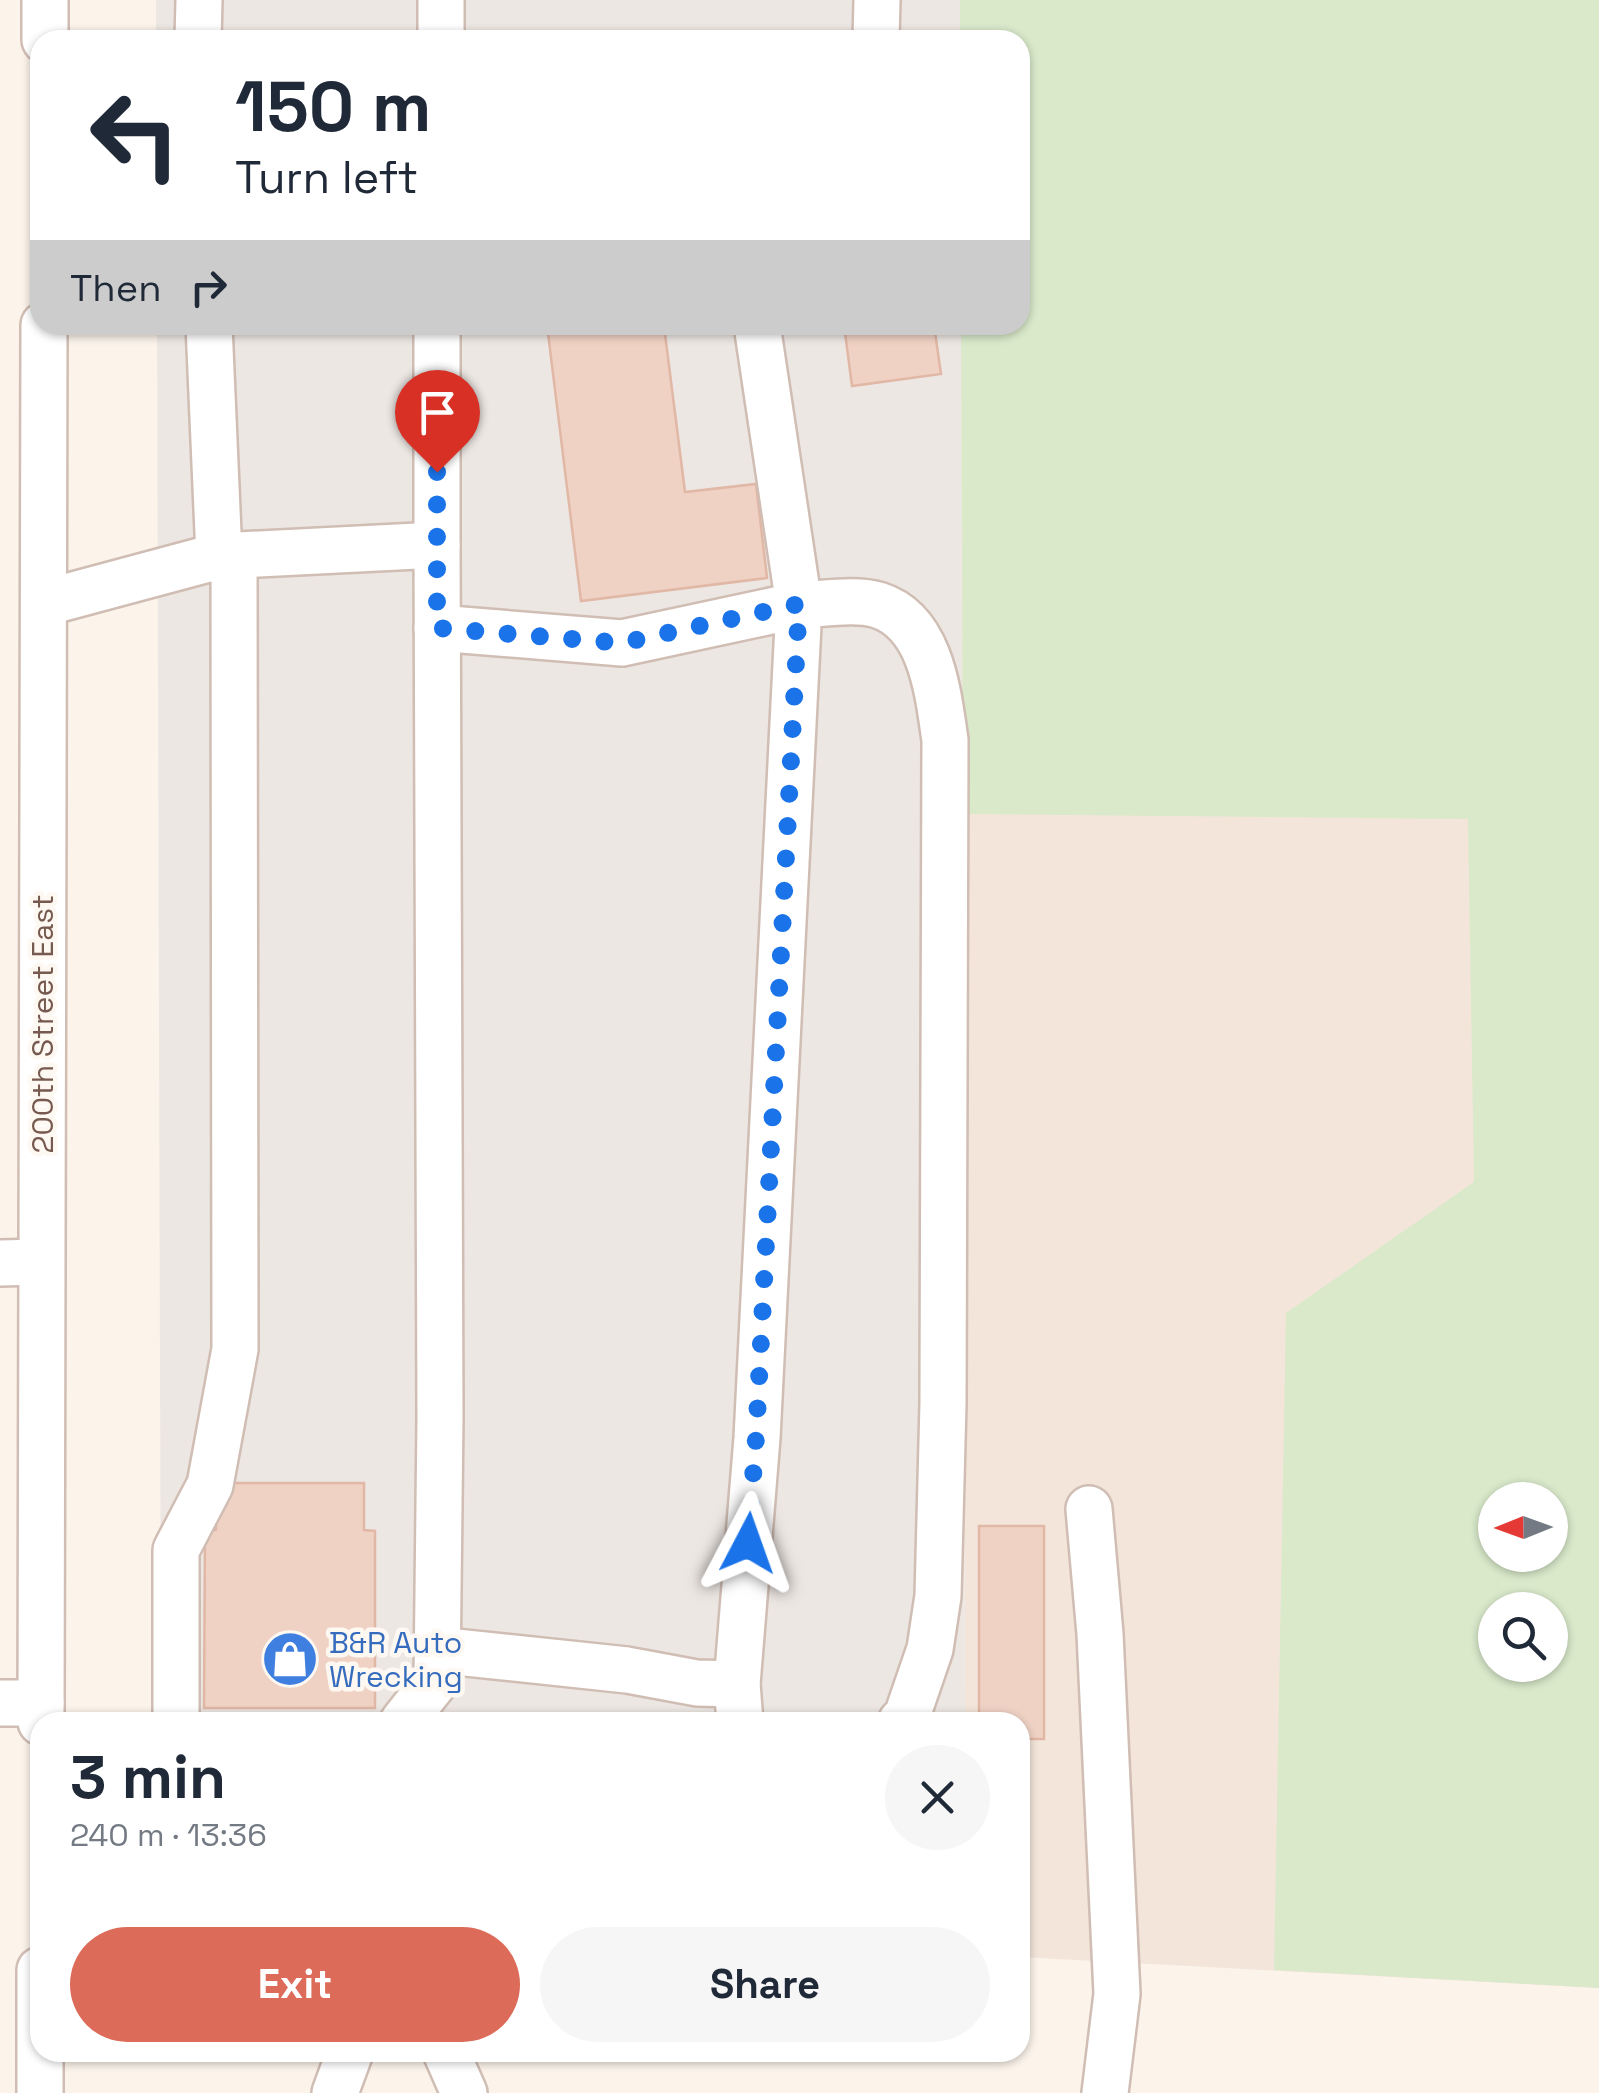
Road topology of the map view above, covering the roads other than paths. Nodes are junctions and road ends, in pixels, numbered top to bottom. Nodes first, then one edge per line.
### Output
1 (45, 0) edge
2 (199, 0) edge
3 (442, 0) edge
4 (876, 0) edge
5 (45, 30) edge
6 (198, 30) edge
7 (441, 30) edge
8 (876, 30) edge
9 (44, 335) edge
10 (210, 335) edge
11 (438, 335) edge
12 (759, 335) edge
13 (436, 545) junction
14 (227, 556) junction
15 (44, 603) junction
16 (799, 604) junction
17 (437, 628) junction
18 (21, 1262) edge
19 (1089, 1509) dead end
20 (437, 1650) junction
21 (738, 1703) edge
22 (27, 1710) edge
23 (176, 1712) edge
24 (411, 1712) edge
25 (908, 1712) edge
26 (40, 2062) edge
27 (346, 2062) edge
28 (450, 2062) edge
29 (40, 2093) edge
30 (334, 2093) edge
31 (464, 2093) edge
32 (1105, 2093) edge

1 - 5 street
2 - 6 street
3 - 7 street
4 - 8 street
9 - 15 street, 200th Street East
10 - 14 street
11 - 13 street
12 - 16 street
13 - 14 street
13 - 17 street
14 - 15 street
14 - 23 street
15 - 18 street, 200th Street East
16 - 17 street
16 - 21 street
16 - 25 street
17 - 20 street
18 - 22 street, 200th Street East
19 - 32 street
20 - 21 street
20 - 24 street
26 - 29 street
27 - 30 street
28 - 31 street

